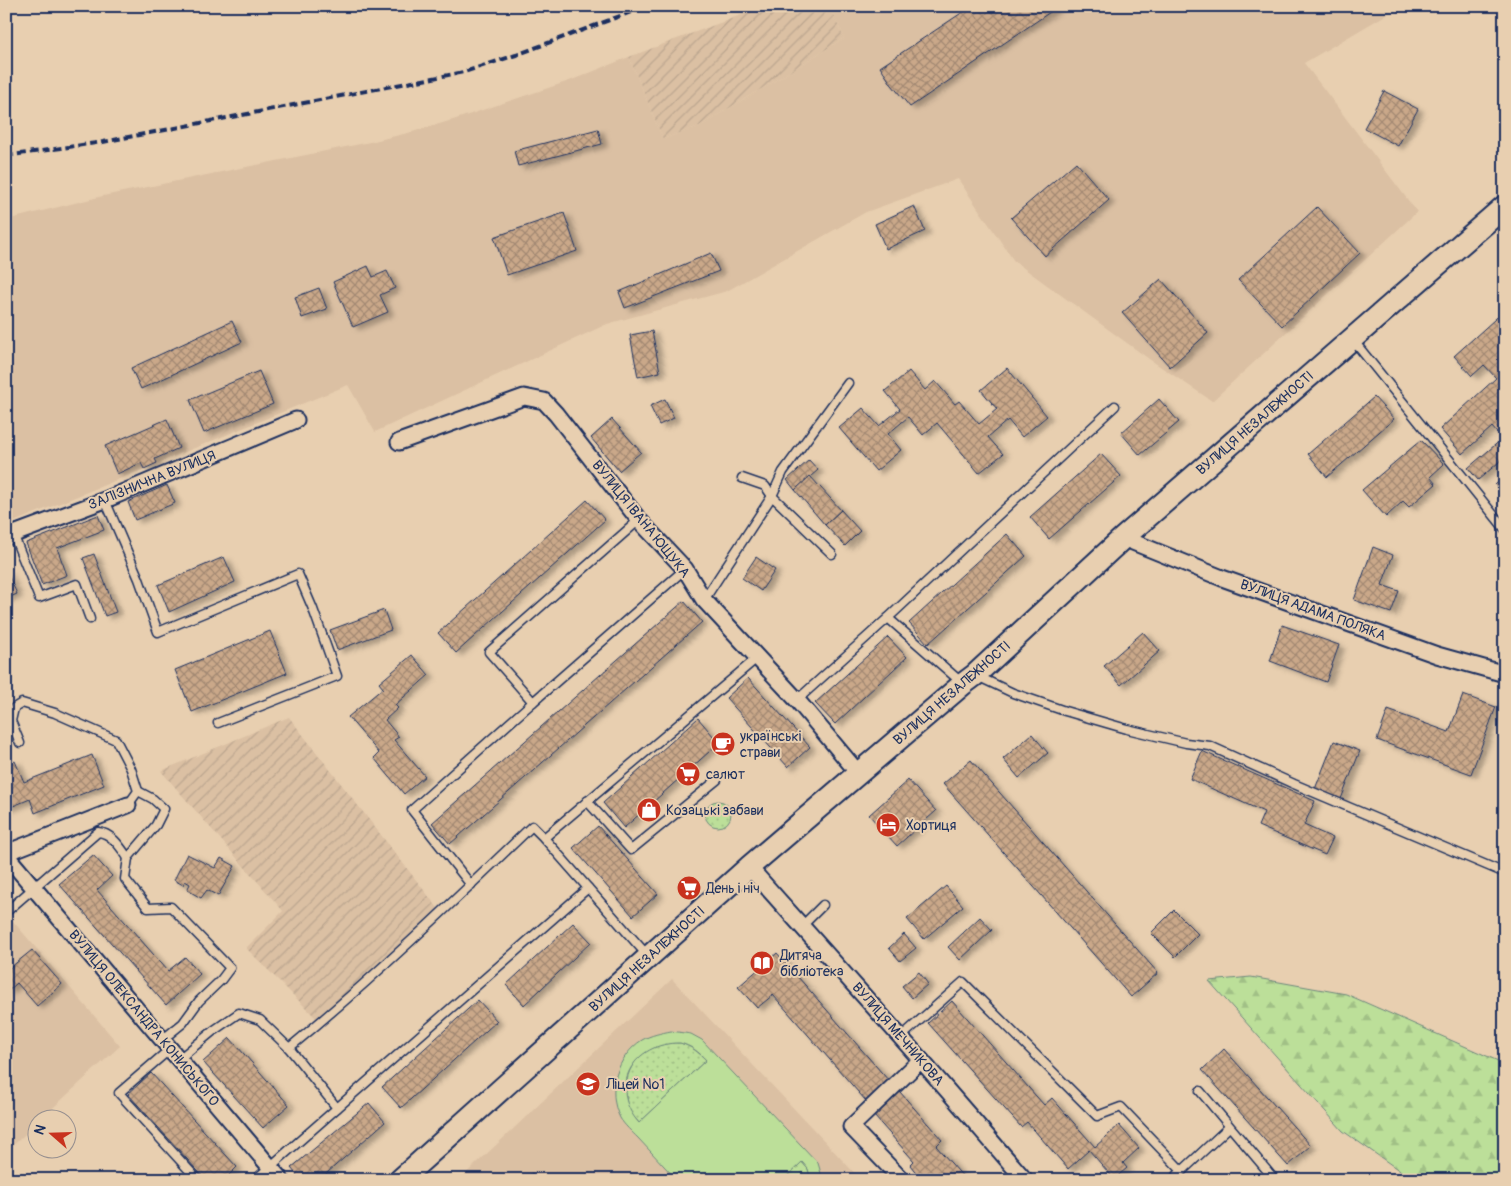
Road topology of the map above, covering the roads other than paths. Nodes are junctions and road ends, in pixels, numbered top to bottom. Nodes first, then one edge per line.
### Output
1 (1505, 206) edge
2 (1352, 338) junction
3 (848, 383) dead end
4 (1115, 406) dead end
5 (296, 420) dead end
6 (399, 442) dead end
7 (742, 478) dead end
8 (772, 496) junction
9 (105, 500) junction
10 (639, 520) junction
11 (1505, 529) edge
12 (10, 536) edge
13 (1123, 538) junction
14 (832, 554) dead end
15 (685, 569) junction
16 (704, 600) junction
17 (888, 618) junction
18 (90, 619) dead end
19 (757, 658) junction
20 (1505, 674) edge
21 (969, 679) junction
22 (797, 700) junction
23 (533, 702) junction
24 (218, 723) dead end
25 (20, 743) dead end
26 (859, 774) junction
27 (717, 780) dead end
28 (138, 791) junction
29 (587, 801) junction
30 (128, 805) joint
31 (544, 838) junction
32 (6, 854) edge
33 (128, 858) junction
34 (749, 867) junction
35 (1505, 872) edge
36 (472, 885) junction
37 (588, 888) junction
38 (34, 889) junction
39 (822, 905) dead end
40 (6, 912) edge
41 (802, 926) junction
42 (649, 957) junction
43 (901, 1037) junction
44 (289, 1048) junction
45 (170, 1049) junction
46 (921, 1060) junction
47 (1200, 1091) dead end
48 (337, 1108) junction
49 (1230, 1127) junction
50 (270, 1167) junction
51 (1182, 1171) junction
52 (198, 1180) edge
53 (255, 1180) edge
54 (281, 1180) edge
55 (400, 1180) edge
56 (902, 1180) edge
57 (1025, 1180) edge
58 (1172, 1180) edge
59 (1275, 1180) edge

1 - 2 main road, ВУЛИЦЯ НЕЗАЛЕЖНОСТІ
2 - 11 lane
2 - 13 main road, ВУЛИЦЯ НЕЗАЛЕЖНОСТІ
3 - 8 lane
4 - 17 lane
5 - 9 street, ЗАЛІЗНИЧНА ВУЛИЦЯ
6 - 10 street, ВУЛИЦЯ ІВАНА ЮЩУКА
7 - 8 lane
8 - 14 lane
8 - 16 lane
9 - 12 street, ЗАЛІЗНИЧНА ВУЛИЦЯ
9 - 24 lane
10 - 15 street, ВУЛИЦЯ ІВАНА ЮЩУКА
10 - 23 lane
12 - 18 lane
13 - 20 street, ВУЛИЦЯ АДАМА ПОЛЯКА
13 - 21 main road, ВУЛИЦЯ НЕЗАЛЕЖНОСТІ
15 - 16 street, ВУЛИЦЯ ІВАНА ЮЩУКА
15 - 23 lane
16 - 19 street, ВУЛИЦЯ ІВАНА ЮЩУКА
17 - 21 lane
17 - 22 lane
19 - 22 street, ВУЛИЦЯ ІВАНА ЮЩУКА
19 - 29 lane
21 - 26 main road, ВУЛИЦЯ НЕЗАЛЕЖНОСТІ
21 - 35 lane
22 - 26 street, ВУЛИЦЯ ІВАНА ЮЩУКА
23 - 36 lane
25 - 28 lane
26 - 34 main road, ВУЛИЦЯ НЕЗАЛЕЖНОСТІ
27 - 29 lane
28 - 30 lane
28 - 33 lane
29 - 31 lane
30 - 32 street
31 - 36 lane
31 - 37 lane
32 - 38 street, ВУЛИЦЯ ОЛЕКСАНДРА КОНИСЬКОГО
33 - 38 lane
33 - 45 lane
34 - 41 street, ВУЛИЦЯ МЕЧНИКОВА
34 - 42 main road, ВУЛИЦЯ НЕЗАЛЕЖНОСТІ
36 - 44 lane
37 - 42 lane
37 - 48 lane
38 - 40 lane
38 - 45 street, ВУЛИЦЯ ОЛЕКСАНДРА КОНИСЬКОГО
39 - 41 lane
41 - 43 street, ВУЛИЦЯ МЕЧНИКОВА
42 - 55 main road, ВУЛИЦЯ НЕЗАЛЕЖНОСТІ
43 - 46 street, ВУЛИЦЯ МЕЧНИКОВА
43 - 51 lane
44 - 45 lane
44 - 48 lane
45 - 50 street, ВУЛИЦЯ ОЛЕКСАНДРА КОНИСЬКОГО
45 - 52 lane
46 - 56 street
46 - 57 street, ВУЛИЦЯ МЕЧНИКОВА
47 - 49 lane
48 - 50 lane
49 - 51 lane
49 - 59 lane
50 - 53 lane
50 - 54 street, ВУЛИЦЯ ОЛЕКСАНДРА КОНИСЬКОГО
51 - 58 lane

